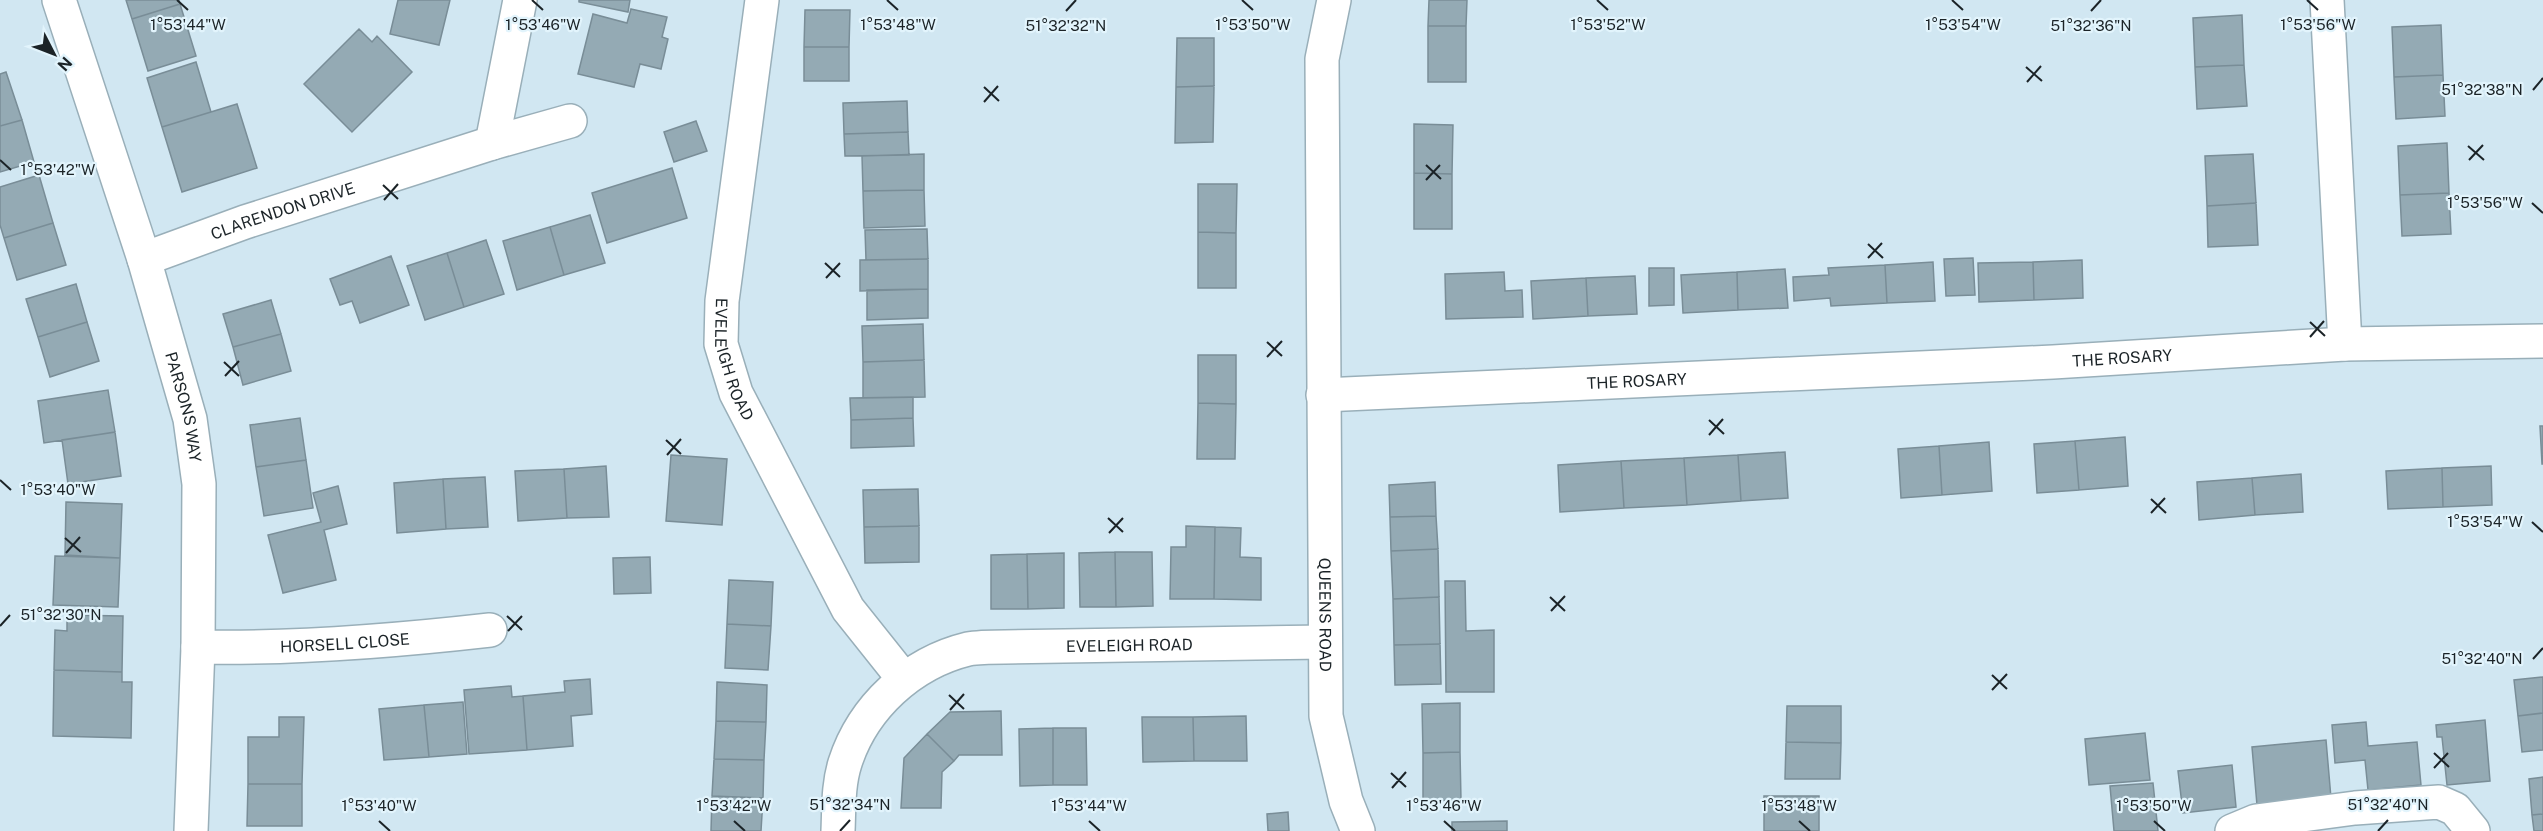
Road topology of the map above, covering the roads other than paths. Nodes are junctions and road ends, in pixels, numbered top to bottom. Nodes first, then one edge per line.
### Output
1 (59, 0) edge
2 (520, 0) edge
3 (762, 0) edge
4 (2327, 0) edge
5 (1324, 3) edge
6 (570, 121) dead end
7 (492, 142) junction
8 (144, 259) junction
9 (2543, 341) edge
10 (2345, 344) junction
11 (1323, 395) junction
12 (490, 630) dead end
13 (1325, 642) junction
14 (198, 647) junction
15 (903, 678) junction
16 (191, 831) edge
17 (838, 831) edge
18 (1358, 831) edge
19 (2232, 831) edge
20 (2473, 831) edge

1 - 8 street, PARSONS WAY
2 - 7 street
3 - 15 street, EVELEIGH ROAD
4 - 10 street
5 - 11 street
6 - 7 street, CLARENDON DRIVE
7 - 8 street, CLARENDON DRIVE
8 - 14 street, PARSONS WAY
9 - 10 street, THE ROSARY
10 - 11 street, THE ROSARY
11 - 13 street, QUEENS ROAD
12 - 14 street, HORSELL CLOSE
13 - 15 street, EVELEIGH ROAD
13 - 18 street, QUEENS ROAD
14 - 16 street, PARSONS WAY
15 - 17 street, EVELEIGH ROAD
19 - 20 street

